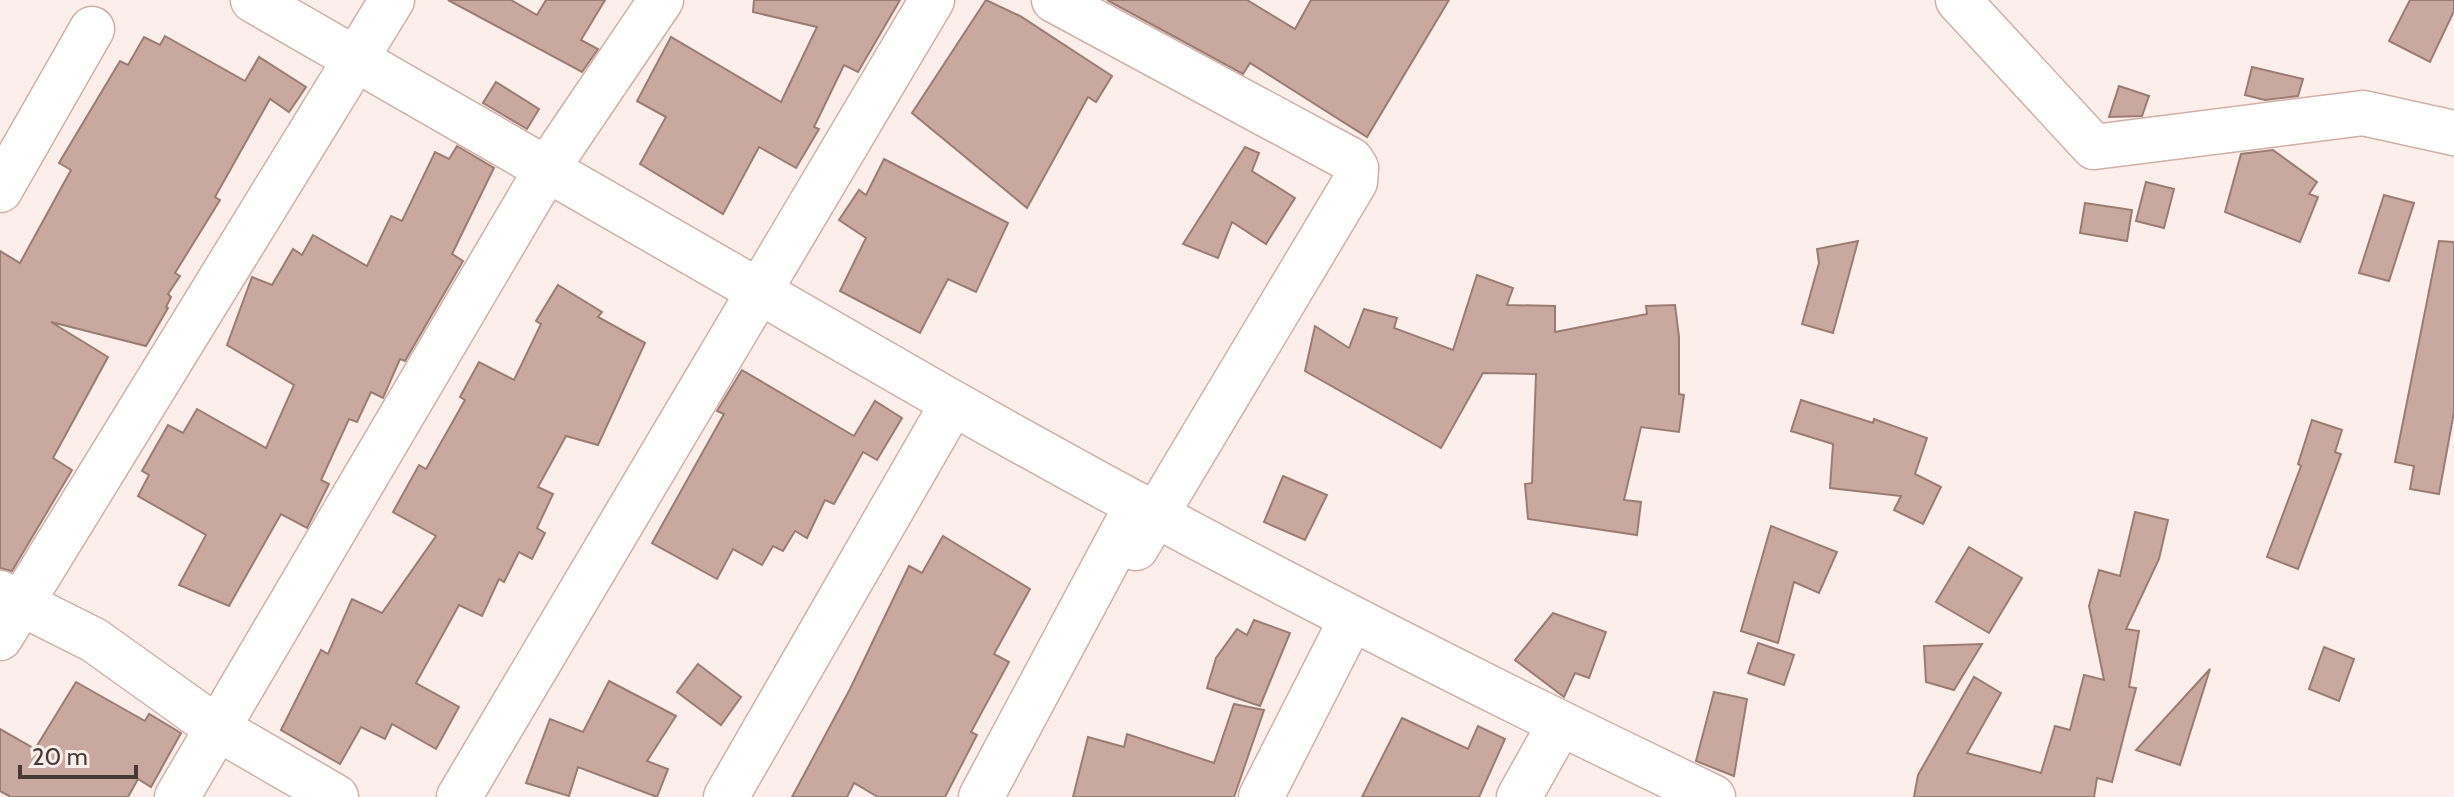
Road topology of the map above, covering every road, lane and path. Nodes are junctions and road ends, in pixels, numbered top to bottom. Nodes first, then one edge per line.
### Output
1 (253, 0) edge
2 (392, 0) edge
3 (661, 0) edge
4 (932, 0) edge
5 (1054, 0) edge
6 (1958, 0) edge
7 (92, 29) dead end
8 (356, 60) junction
9 (2454, 133) edge
10 (548, 167) junction
11 (0, 190) edge
12 (758, 291) junction
13 (953, 403) junction
14 (1136, 527) junction
15 (7, 612) edge
16 (1351, 620) junction
17 (1560, 724) junction
18 (217, 728) junction
19 (177, 797) edge
20 (336, 797) edge
21 (459, 797) edge
22 (726, 797) edge
23 (981, 797) edge
24 (1261, 797) edge
25 (1519, 797) edge
26 (1713, 797) edge

1 - 8 street
2 - 8 street
3 - 10 street
4 - 12 street
5 - 14 street
6 - 9 street
7 - 11 street
8 - 10 street
8 - 15 street
10 - 12 street
10 - 18 street
12 - 13 street
12 - 21 street
13 - 14 street
13 - 22 street
14 - 16 street
14 - 23 street
15 - 18 street
16 - 17 street
16 - 24 street
17 - 25 street
17 - 26 street
18 - 19 street
18 - 20 street

